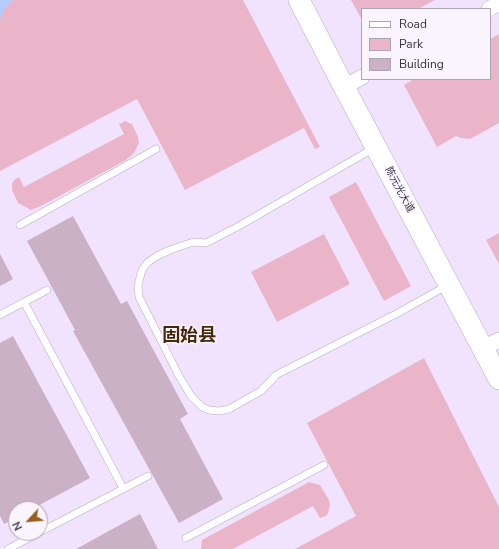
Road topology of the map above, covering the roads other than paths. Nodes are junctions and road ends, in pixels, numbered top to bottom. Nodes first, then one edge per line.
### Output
1 (299, 0) edge
2 (361, 78) edge
3 (344, 87) junction
4 (376, 147) junction
5 (156, 149) dead end
6 (20, 225) dead end
7 (449, 284) junction
8 (47, 290) dead end
9 (24, 302) junction
10 (0, 315) edge
11 (491, 344) edge
12 (499, 379) edge
13 (324, 465) dead end
14 (148, 476) dead end
15 (123, 488) junction
16 (48, 528) edge
17 (186, 538) dead end
18 (24, 541) edge
19 (8, 549) edge

1 - 3 main road, 陈元光大道
2 - 3 street
3 - 4 main road, 陈元光大道
4 - 7 main road, 陈元光大道
4 - 7 lane
5 - 6 lane
7 - 11 main road, 陈元光大道
8 - 9 lane
9 - 10 lane
9 - 15 lane
11 - 12 main road, 陈元光大道
13 - 17 lane
14 - 15 lane
15 - 16 lane
18 - 19 lane

